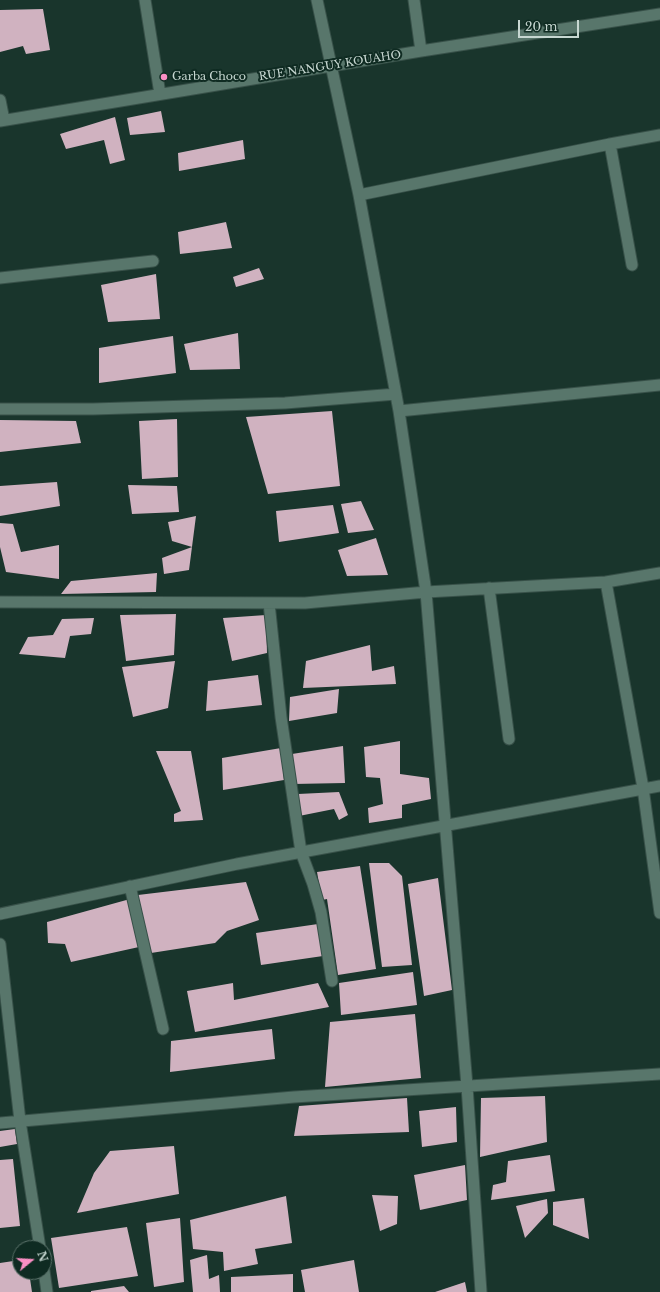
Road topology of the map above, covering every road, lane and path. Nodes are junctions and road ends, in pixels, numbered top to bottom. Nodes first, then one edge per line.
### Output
1 (146, 0) edge
2 (317, 0) edge
3 (414, 0) edge
4 (660, 14) edge
5 (421, 51) junction
6 (330, 66) junction
7 (160, 94) junction
8 (0, 100) edge
9 (2, 120) edge
10 (660, 135) edge
11 (610, 144) junction
12 (359, 195) junction
13 (153, 261) dead end
14 (632, 265) dead end
15 (0, 278) edge
16 (660, 385) edge
17 (396, 394) junction
18 (0, 409) edge
19 (399, 411) junction
20 (660, 573) edge
21 (606, 582) junction
22 (489, 588) junction
23 (426, 592) junction
24 (0, 602) edge
25 (269, 603) junction
26 (509, 739) dead end
27 (660, 786) edge
28 (643, 788) junction
29 (446, 825) junction
30 (302, 852) junction
31 (130, 886) junction
32 (660, 913) edge
33 (0, 914) edge
34 (0, 944) edge
35 (332, 981) dead end
36 (163, 1029) dead end
37 (660, 1074) edge
38 (467, 1086) junction
39 (20, 1121) junction
40 (0, 1123) edge
41 (39, 1240) edge
42 (45, 1280) edge
43 (47, 1292) edge
44 (481, 1292) edge

1 - 7 street
2 - 6 street
3 - 5 street
4 - 5 street, RUE NANGUY KOUAHO
5 - 6 street, RUE NANGUY KOUAHO
6 - 7 street, RUE NANGUY KOUAHO
6 - 12 street
7 - 9 street, RUE NANGUY KOUAHO
8 - 9 street
10 - 11 street
11 - 12 street
11 - 14 street
12 - 17 street
13 - 15 street
16 - 19 street
17 - 18 street
17 - 19 street
19 - 23 street
20 - 21 street
21 - 22 street
21 - 28 street
22 - 23 street
22 - 26 street
23 - 25 street
23 - 29 street
24 - 25 street
25 - 30 street
27 - 28 street
28 - 29 street
28 - 32 street
29 - 30 street
29 - 38 street
30 - 31 street
30 - 35 street
31 - 33 street
31 - 36 street
34 - 39 street
37 - 38 street
38 - 39 street
38 - 44 street
39 - 40 street
39 - 41 street
42 - 43 street

